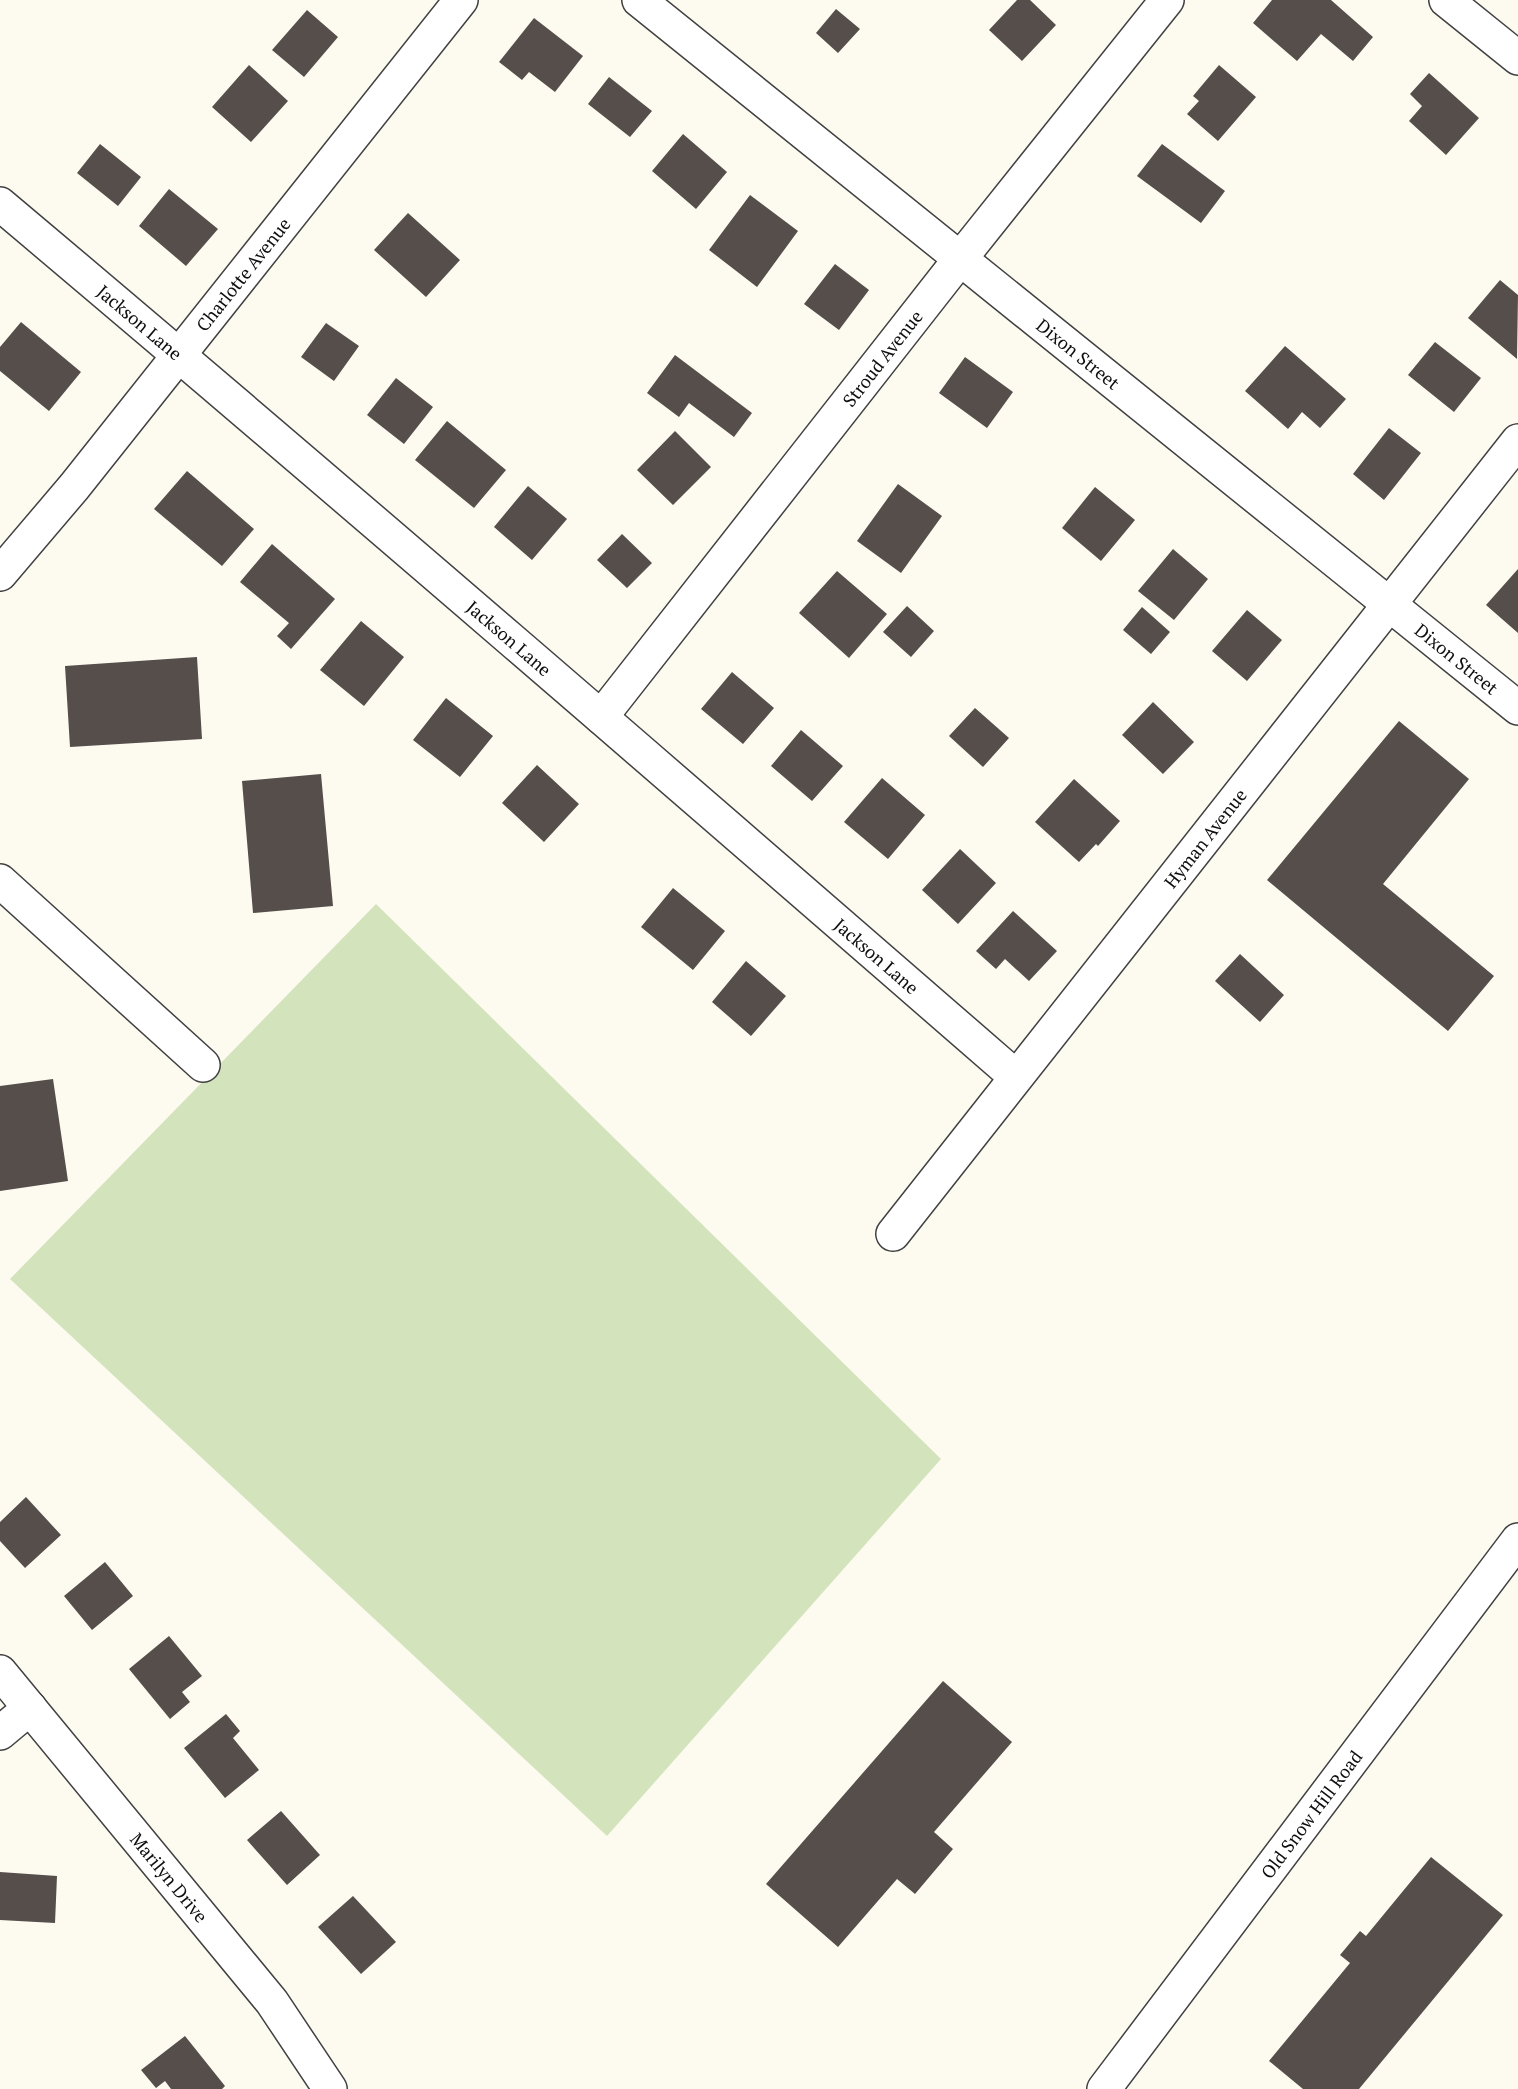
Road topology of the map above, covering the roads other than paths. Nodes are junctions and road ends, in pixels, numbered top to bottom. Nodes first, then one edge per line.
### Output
1 (461, 0) edge
2 (639, 0) edge
3 (1167, 0) edge
4 (1446, 0) edge
5 (1518, 58) edge
6 (0, 204) edge
7 (960, 259) junction
8 (178, 354) junction
9 (1518, 441) edge
10 (0, 574) edge
11 (1388, 605) junction
12 (1518, 708) edge
13 (601, 717) junction
14 (0, 881) edge
15 (203, 1065) dead end
16 (1016, 1077) junction
17 (893, 1234) dead end
18 (1518, 1540) edge
19 (0, 1672) edge
20 (30, 1708) junction
21 (0, 1733) edge
22 (330, 2089) edge
23 (1104, 2089) edge

1 - 8 street, Charlotte Avenue
2 - 7 street, Dixon Street
3 - 7 street, Stroud Avenue
4 - 5 street
6 - 8 street, Jackson Lane
7 - 11 street, Dixon Street
7 - 13 street, Stroud Avenue
8 - 10 street, Charlotte Avenue
8 - 13 street, Jackson Lane
9 - 11 street, Hyman Avenue
11 - 12 street, Dixon Street
11 - 16 street, Hyman Avenue
13 - 16 street, Jackson Lane
14 - 15 street
16 - 17 street, Hyman Avenue
18 - 23 street, Old Snow Hill Road
19 - 20 street, Marilyn Drive
20 - 21 street
20 - 22 street, Marilyn Drive

